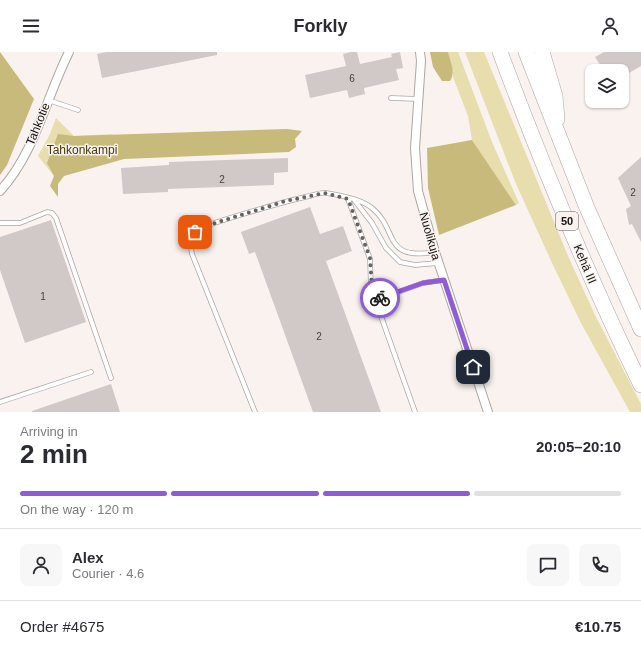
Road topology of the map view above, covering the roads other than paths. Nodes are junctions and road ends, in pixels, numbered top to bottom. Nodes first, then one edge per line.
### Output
1 (69, 52) edge
2 (420, 52) edge
3 (491, 52) edge
4 (500, 52) edge
5 (526, 52) edge
6 (542, 52) edge
7 (391, 98) dead end
8 (418, 99) junction
9 (48, 100) junction
10 (520, 105) junction
11 (78, 110) dead end
12 (558, 138) junction
13 (0, 191) edge
14 (348, 199) junction
15 (354, 200) junction
16 (0, 223) edge
17 (435, 252) junction
18 (438, 263) junction
19 (444, 280) junction
20 (376, 300) junction
21 (641, 329) edge
22 (91, 372) dead end
23 (111, 378) dead end
24 (641, 384) edge
25 (0, 402) edge
26 (255, 412) edge
27 (415, 412) edge
28 (488, 412) edge

1 - 9 street, Tahkotie
2 - 8 street, Nuolikuja
3 - 10 highway
4 - 10 highway, Kehä III / 50
5 - 12 highway, Kehä III / 50
6 - 12 highway
7 - 8 lane
8 - 17 street, Nuolikuja
9 - 11 lane
9 - 13 street, Tahkotie
10 - 24 highway, Kehä III / 50
12 - 21 highway, Kehä III / 50
14 - 15 lane
14 - 20 lane
14 - 26 lane
15 - 17 lane
15 - 18 lane
16 - 23 lane
17 - 18 street, Nuolikuja
18 - 19 street, Nuolikuja
19 - 20 lane
19 - 28 street, Nuolikuja
20 - 27 lane
22 - 25 lane

